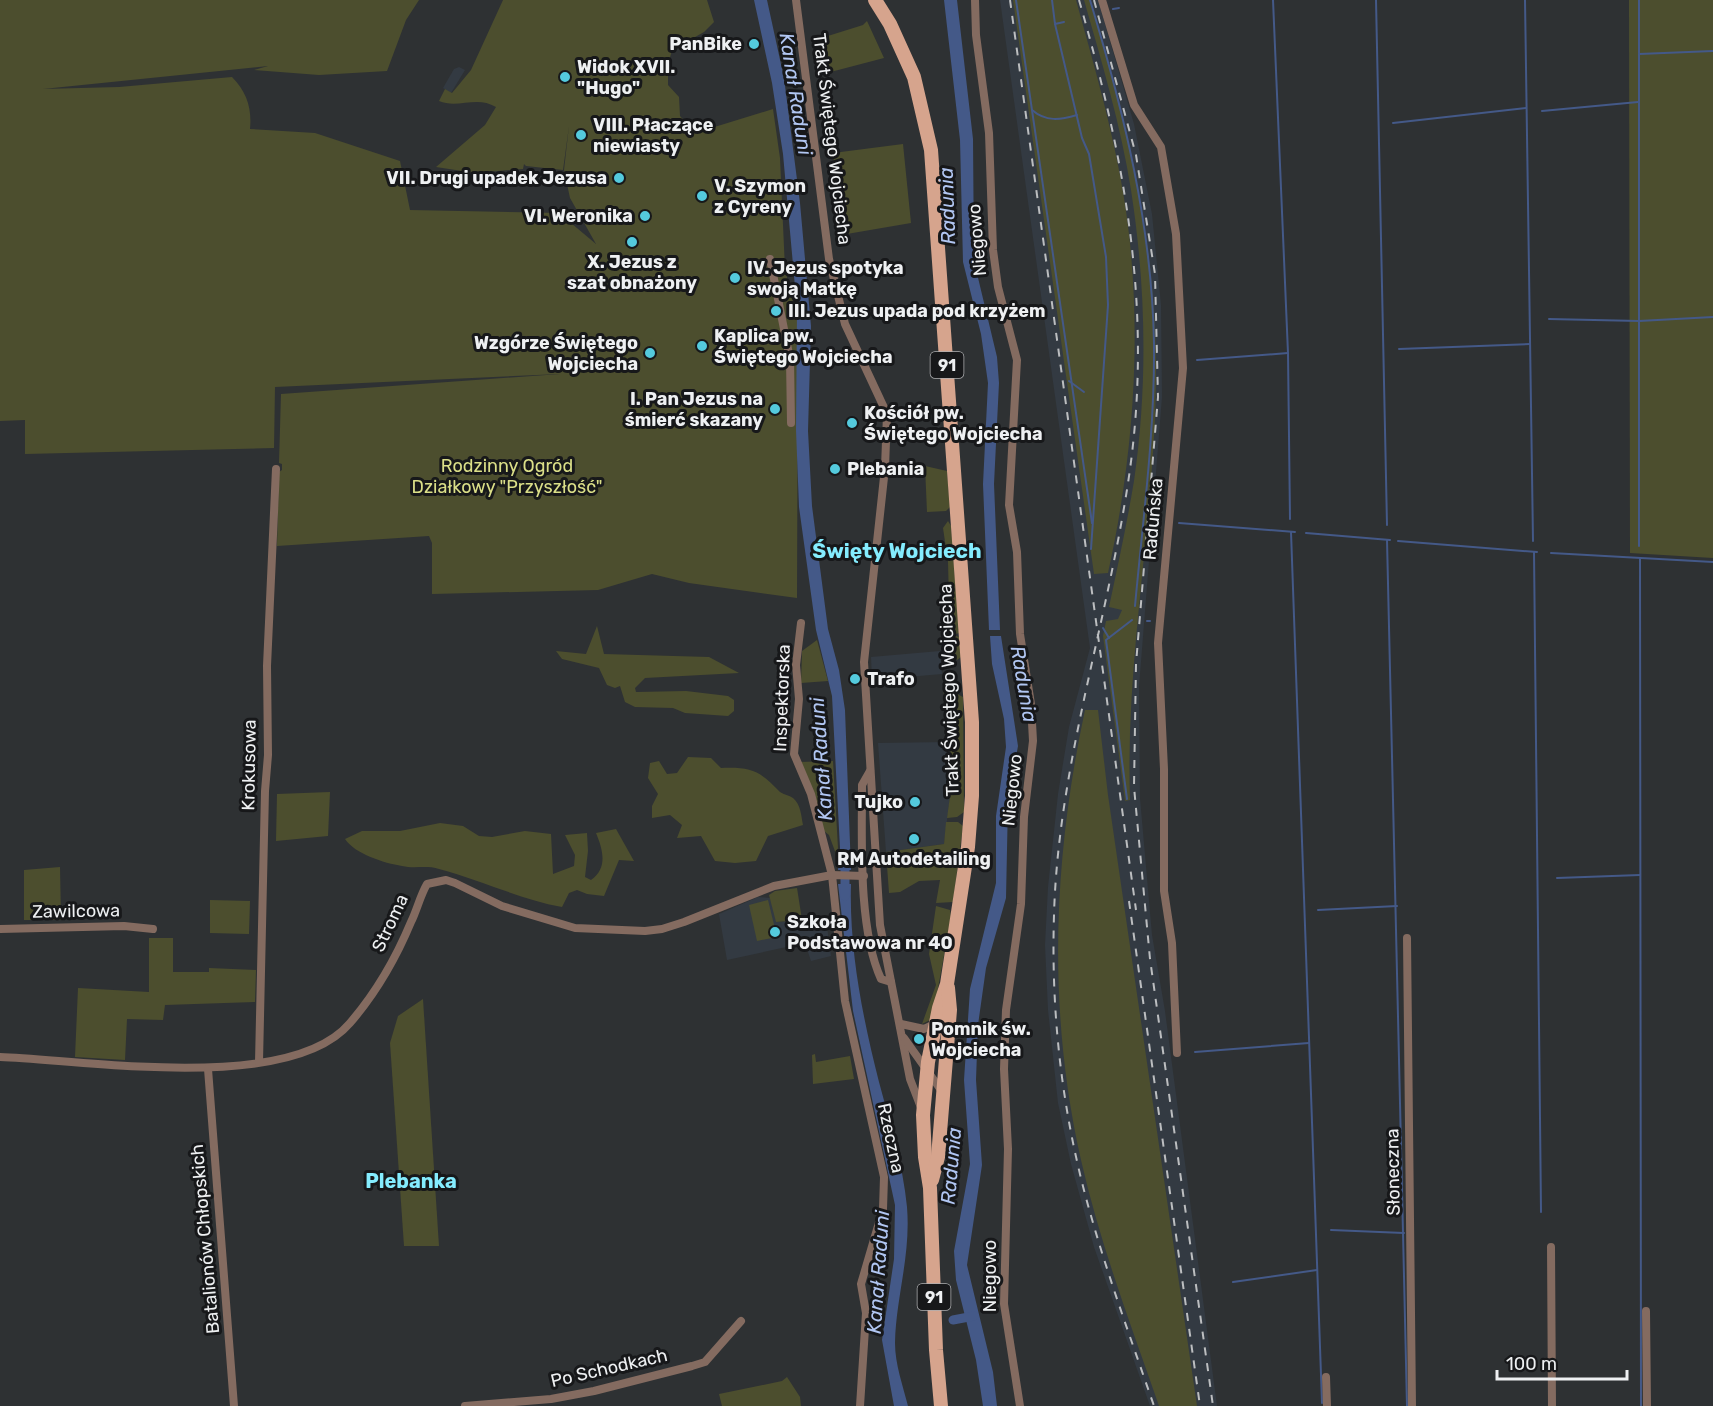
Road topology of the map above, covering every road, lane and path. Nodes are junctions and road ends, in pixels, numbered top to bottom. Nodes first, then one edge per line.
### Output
1 (796, 0) edge
2 (975, 0) edge
3 (1102, 0) edge
4 (875, 3) edge
5 (770, 259) dead end
6 (791, 423) dead end
7 (276, 469) dead end
8 (801, 623) dead end
9 (870, 771) junction
10 (834, 875) junction
11 (864, 876) junction
12 (153, 928) dead end
13 (0, 929) edge
14 (1407, 938) dead end
15 (891, 982) junction
16 (947, 984) junction
17 (936, 1023) junction
18 (901, 1024) junction
19 (904, 1038) junction
20 (1177, 1053) dead end
21 (0, 1057) edge
22 (259, 1062) junction
23 (208, 1069) junction
24 (927, 1070) junction
25 (941, 1090) junction
26 (923, 1114) junction
27 (930, 1188) junction
28 (1551, 1247) dead end
29 (1646, 1311) dead end
30 (741, 1321) dead end
31 (1326, 1377) dead end
32 (234, 1406) edge
33 (465, 1406) edge
34 (860, 1406) edge
35 (941, 1406) edge
36 (1020, 1406) edge
37 (1327, 1406) edge
38 (1412, 1406) edge
39 (1552, 1406) edge
40 (1647, 1406) edge

1 - 9 street, Trakt Świętego Wojciecha
2 - 36 street, Niegowo
3 - 20 street, Raduńska
4 - 16 main road, Trakt Świętego Wojciecha / 91
5 - 6 street
7 - 22 street, Krokusowa
8 - 10 street, Inspektorska
9 - 11 street
9 - 15 street, Trakt Świętego Wojciecha
10 - 11 street, Stroma
10 - 22 street, Stroma
10 - 34 street, Rzeczna
11 - 15 street
12 - 13 street, Zawilcowa
14 - 38 street, Słoneczna
15 - 18 street, Trakt Świętego Wojciecha
16 - 17 main road, Trakt Świętego Wojciecha / 91
16 - 25 main road, Trakt Świętego Wojciecha / 91
17 - 18 street
17 - 24 main road, Trakt Świętego Wojciecha / 91
18 - 19 street, Trakt Świętego Wojciecha
19 - 24 street, Trakt Świętego Wojciecha
19 - 26 street, Trakt Świętego Wojciecha
21 - 23 street, Stroma
22 - 23 street, Stroma
23 - 32 street, Batalionów Chłopskich
24 - 25 street, Trakt Świętego Wojciecha
24 - 26 main road, Trakt Świętego Wojciecha / 91
25 - 27 main road, Trakt Świętego Wojciecha / 91
26 - 27 main road, Trakt Świętego Wojciecha / 91
27 - 35 main road, Trakt Świętego Wojciecha / 91
28 - 39 street
29 - 40 street
30 - 33 street, Po Schodkach
31 - 37 street

